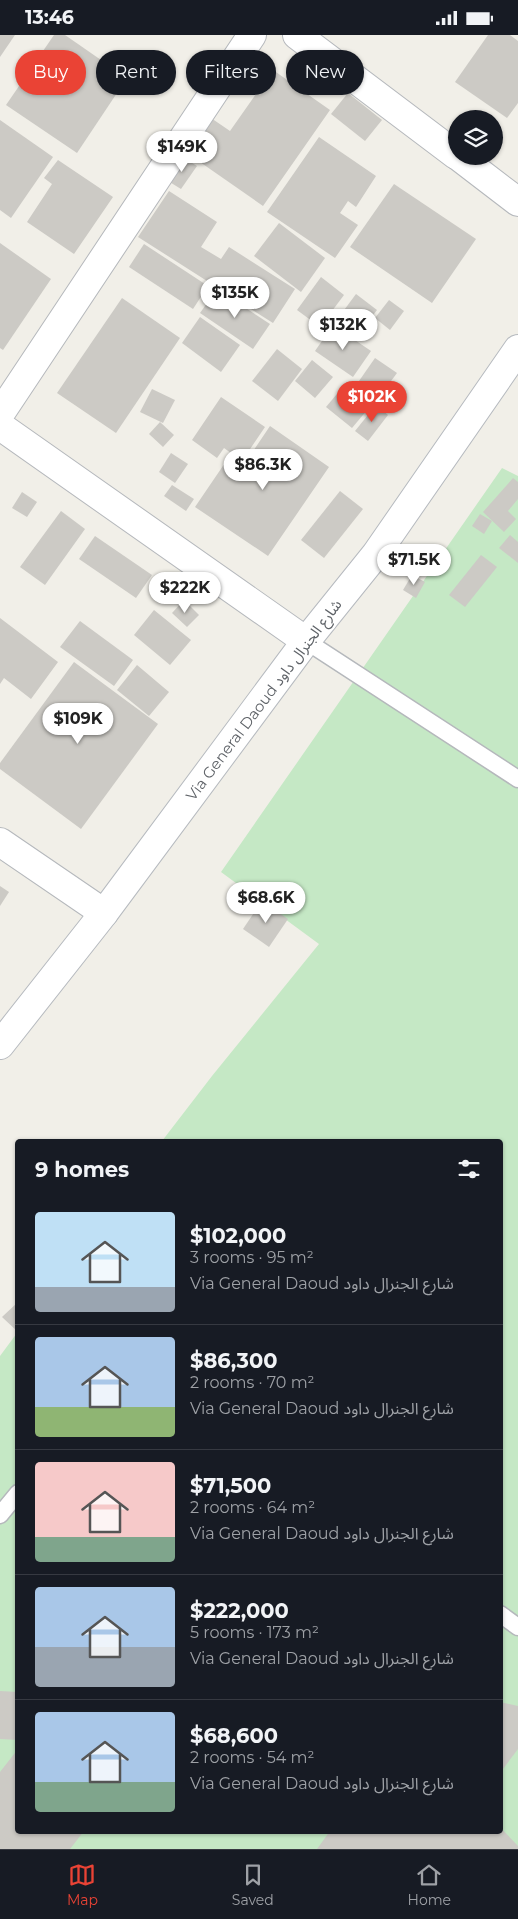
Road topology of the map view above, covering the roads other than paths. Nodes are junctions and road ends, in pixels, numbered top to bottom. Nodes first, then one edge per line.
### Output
1 (252, 35) edge
2 (297, 35) edge
3 (448, 149) edge
4 (469, 165) edge
5 (518, 202) edge
6 (514, 362) edge
7 (0, 414) edge
8 (0, 426) edge
9 (306, 641) junction
10 (518, 779) edge
11 (0, 842) edge
12 (104, 913) junction
13 (0, 1045) edge
14 (15, 1497) edge
15 (0, 1515) edge
16 (503, 1616) edge
17 (518, 1627) edge

1 - 7 street
2 - 3 street
4 - 5 street
6 - 9 street, Via General Daoud شارع الجنرال داود
8 - 9 street
9 - 10 lane
9 - 12 street, Via General Daoud شارع الجنرال داود
11 - 12 street
12 - 13 street, Via General Daoud شارع الجنرال داود
14 - 15 lane
16 - 17 lane

